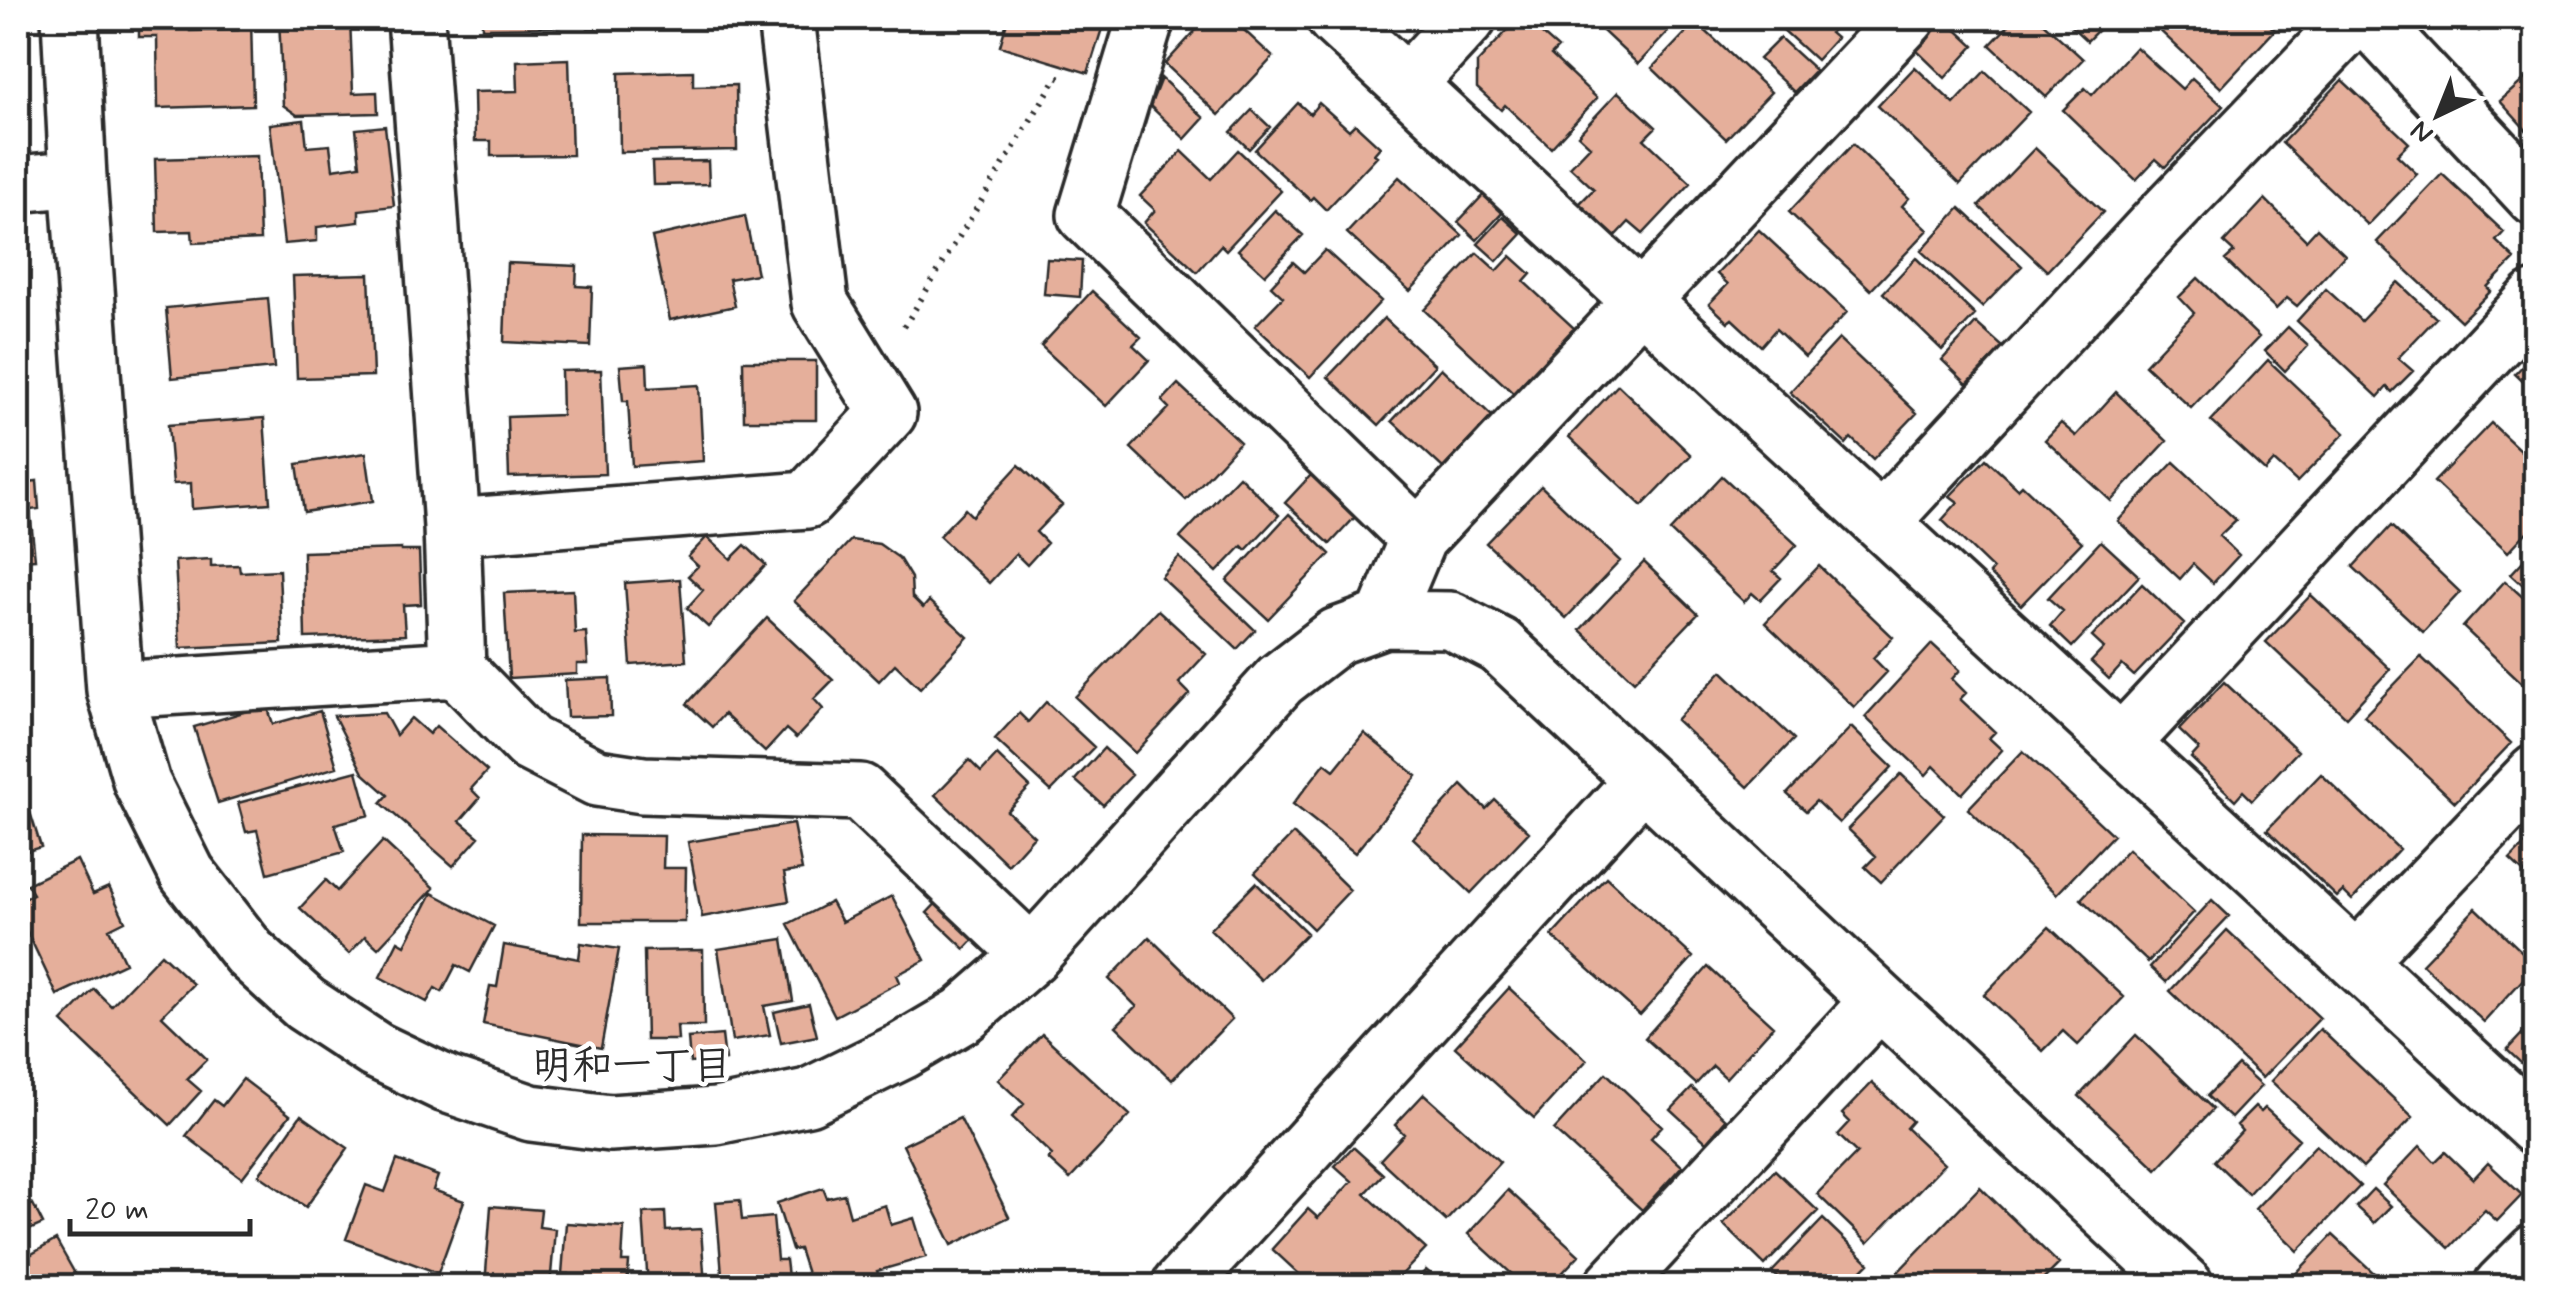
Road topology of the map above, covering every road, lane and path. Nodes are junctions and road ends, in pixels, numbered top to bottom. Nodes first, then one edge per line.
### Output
1 (70, 18) edge
2 (416, 18) edge
3 (786, 18) edge
4 (1146, 18) edge
5 (1335, 18) edge
6 (1468, 18) edge
7 (1907, 18) edge
8 (2355, 18) edge
9 (2368, 18) edge
10 (1407, 84) junction
11 (1116, 109) junction
12 (78, 178) junction
13 (18, 184) edge
14 (2536, 198) edge
15 (2536, 299) edge
16 (1642, 302) junction
17 (869, 384) junction
18 (1881, 522) junction
19 (452, 528) junction
20 (1418, 538) junction
21 (1384, 619) junction
22 (457, 669) junction
23 (115, 690) junction
24 (2121, 744) junction
25 (2536, 773) edge
26 (1643, 780) junction
27 (1032, 955) junction
28 (2356, 960) junction
29 (1878, 1002) junction
30 (2536, 1127) edge
31 (2536, 1252) edge
32 (1641, 1277) edge
33 (1180, 1286) edge
34 (2185, 1286) edge
35 (2502, 1286) edge

1 - 12 street
2 - 19 street
3 - 17 street
4 - 11 street
5 - 10 street
6 - 10 street
7 - 16 street
8 - 18 street
9 - 14 street
10 - 16 street
11 - 17 path
11 - 20 street
12 - 13 street
12 - 23 street
15 - 24 street
16 - 18 street
16 - 20 street
17 - 19 street
18 - 24 street
19 - 22 street
20 - 21 street
21 - 26 street
21 - 27 street
22 - 23 street
22 - 27 street
23 - 27 street
24 - 28 street
25 - 28 street
26 - 29 street
26 - 33 street
28 - 30 street
29 - 32 street
29 - 34 street
31 - 35 street

